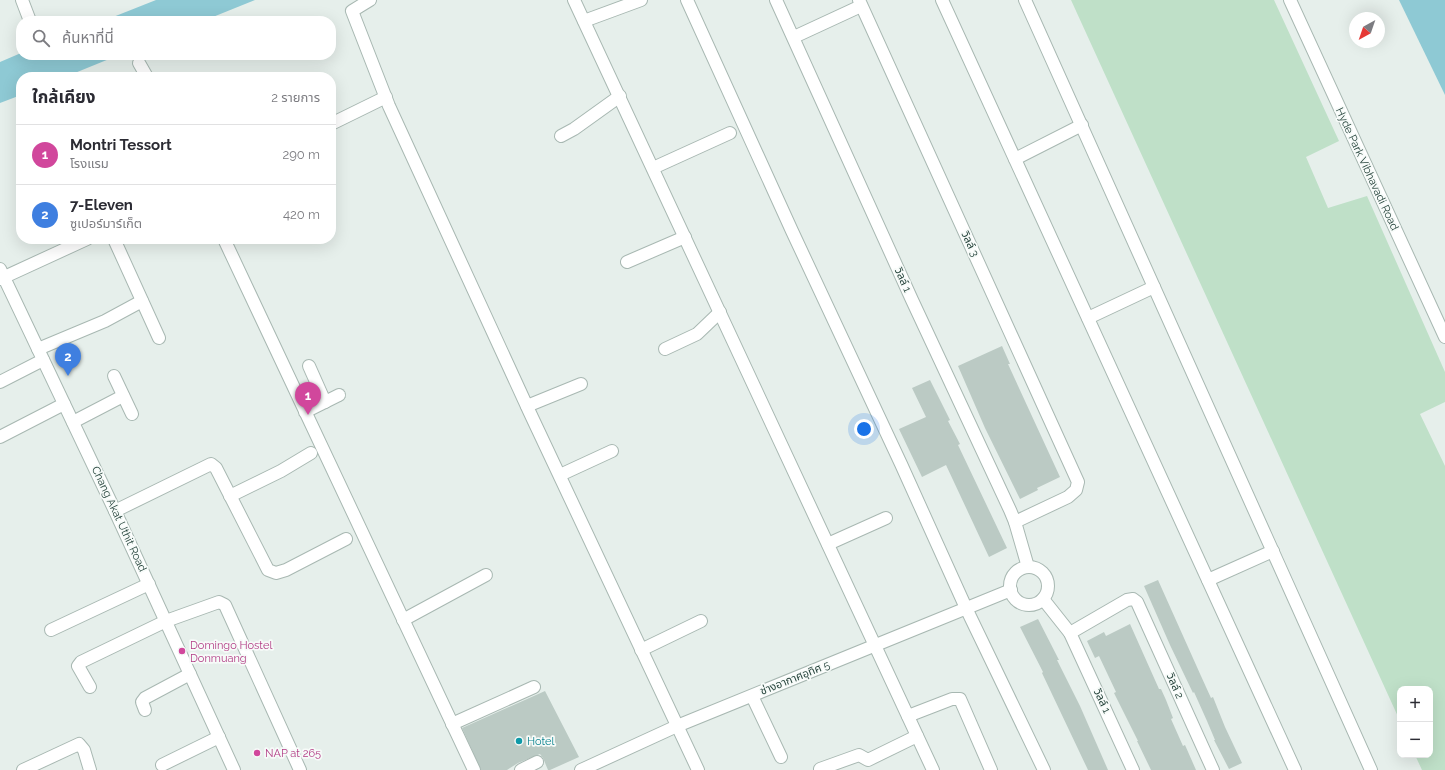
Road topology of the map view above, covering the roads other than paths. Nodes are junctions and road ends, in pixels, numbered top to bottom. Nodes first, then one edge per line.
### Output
1 (22, 0) edge
2 (370, 0) edge
3 (574, 0) edge
4 (641, 0) edge
5 (687, 0) edge
6 (776, 0) edge
7 (942, 0) edge
8 (1025, 0) edge
9 (1290, 0) edge
10 (860, 3) edge
11 (28, 16) edge
12 (584, 21) junction
13 (794, 38) junction
14 (139, 63) dead end
15 (144, 72) edge
16 (620, 96) junction
17 (386, 98) junction
18 (336, 122) edge
19 (1082, 125) junction
20 (730, 133) dead end
21 (561, 136) dead end
22 (1015, 159) junction
23 (653, 168) junction
24 (685, 237) junction
25 (75, 244) edge
26 (116, 244) edge
27 (226, 244) edge
28 (627, 262) dead end
29 (1, 275) edge
30 (1154, 287) junction
31 (142, 301) junction
32 (720, 312) junction
33 (1088, 318) junction
34 (1445, 337) edge
35 (159, 338) dead end
36 (665, 349) dead end
37 (41, 355) junction
38 (309, 366) dead end
39 (114, 376) dead end
40 (0, 382) edge
41 (581, 384) dead end
42 (339, 395) dead end
43 (123, 396) junction
44 (325, 402) junction
45 (64, 404) junction
46 (526, 406) junction
47 (305, 412) junction
48 (132, 414) dead end
49 (73, 422) junction
50 (0, 437) edge
51 (612, 452) dead end
52 (311, 453) dead end
53 (560, 475) junction
54 (230, 496) junction
55 (116, 511) junction
56 (886, 518) dead end
57 (1015, 522) junction
58 (346, 539) dead end
59 (828, 544) junction
60 (1273, 551) junction
61 (1028, 567) junction
62 (486, 575) dead end
63 (1208, 580) junction
64 (149, 584) junction
65 (1011, 590) junction
66 (1043, 599) junction
67 (966, 608) junction
68 (403, 620) junction
69 (166, 621) junction
70 (701, 621) dead end
71 (51, 630) dead end
72 (1070, 633) junction
73 (876, 645) junction
74 (641, 650) junction
75 (190, 674) junction
76 (90, 687) dead end
77 (534, 688) dead end
78 (752, 696) junction
79 (145, 710) dead end
80 (908, 716) junction
81 (452, 724) junction
82 (677, 726) junction
83 (917, 736) junction
84 (219, 738) junction
85 (782, 757) dead end
86 (537, 762) dead end
87 (162, 765) dead end
88 (820, 769) edge
89 (23, 770) edge
90 (90, 770) edge
91 (234, 770) edge
92 (300, 770) edge
93 (474, 770) edge
94 (522, 770) edge
95 (581, 770) edge
96 (698, 770) edge
97 (933, 770) edge
98 (991, 770) edge
99 (1044, 770) edge
100 (1133, 770) edge
101 (1213, 770) edge
102 (1295, 770) edge
103 (1371, 770) edge

1 - 11 street
2 - 17 street
3 - 12 street
4 - 12 street
5 - 67 street
6 - 13 street, วิลล์ 1
7 - 22 street
8 - 19 street
9 - 34 street, Hyde Park Vibhavadi Road
10 - 13 street
10 - 57 street, วิลล์ 3
12 - 16 street
13 - 57 street, วิลล์ 1
14 - 15 street
16 - 21 street
16 - 23 street
17 - 18 street
17 - 46 street
19 - 22 street
19 - 30 street
20 - 23 street
22 - 33 street
23 - 24 street
24 - 28 street
24 - 32 street
25 - 29 street
26 - 31 street
27 - 47 street
29 - 37 street, Chang Akat Uthit Road
30 - 33 street
30 - 60 street
31 - 35 street
31 - 37 street
32 - 36 street
32 - 59 street
33 - 63 street
37 - 40 street
37 - 45 street, Chang Akat Uthit Road
38 - 44 street
39 - 43 street
41 - 46 street
42 - 44 street
43 - 48 street
43 - 49 street
44 - 47 street
45 - 49 street, Chang Akat Uthit Road
45 - 50 street
46 - 53 street
47 - 68 street
49 - 55 street, Chang Akat Uthit Road
51 - 53 street
52 - 54 street
53 - 74 street
54 - 55 street
54 - 58 street
55 - 64 street, Chang Akat Uthit Road
56 - 59 street
57 - 61 street, วิลล์ 1
59 - 73 street
60 - 63 street
60 - 103 street
61 - 65 street
61 - 66 street
62 - 68 street
63 - 102 street
64 - 69 street, Chang Akat Uthit Road
64 - 71 street
65 - 66 street
65 - 67 street, ช่างอากาศอุทิศ 5
66 - 72 street, วิลล์ 1
67 - 73 street, ช่างอากาศอุทิศ 5
67 - 99 street
68 - 81 street
69 - 75 street, Chang Akat Uthit Road
69 - 76 street
69 - 92 street
70 - 74 street
72 - 100 street, วิลล์ 1
72 - 101 street, วิลล์ 2
73 - 78 street, ช่างอากาศอุทิศ 5
73 - 80 street
74 - 82 street
75 - 79 street
75 - 84 street, Chang Akat Uthit Road
77 - 81 street
78 - 82 street, ช่างอากาศอุทิศ 5
78 - 85 street
80 - 83 street
80 - 98 street
81 - 93 street
82 - 95 street, ช่างอากาศอุทิศ 5
82 - 96 street
83 - 88 street
83 - 97 street
84 - 87 street
84 - 91 street, Chang Akat Uthit Road
86 - 94 street
89 - 90 street

